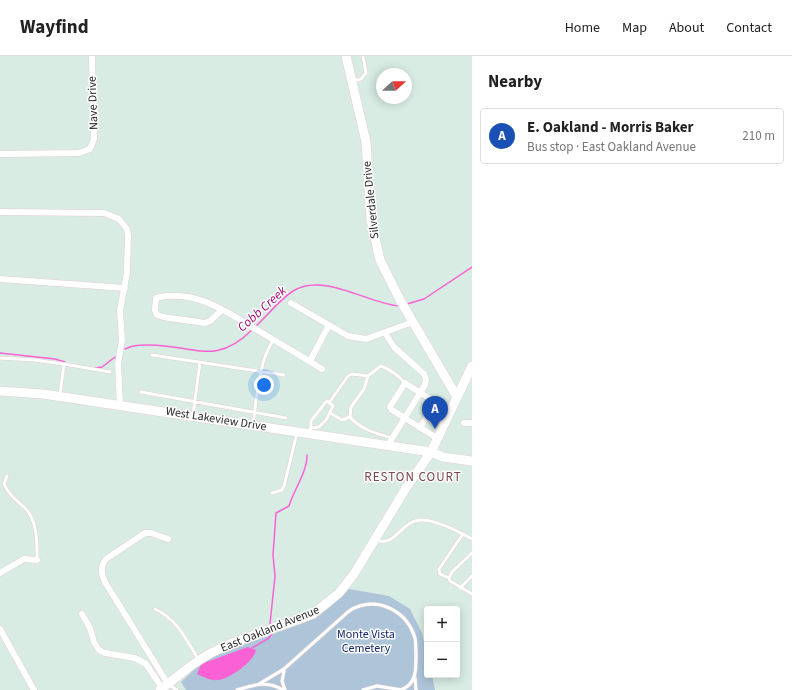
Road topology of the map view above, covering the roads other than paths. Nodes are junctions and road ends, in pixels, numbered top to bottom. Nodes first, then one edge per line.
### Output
1 (92, 56) edge
2 (346, 56) edge
3 (362, 56) edge
4 (351, 81) junction
5 (0, 154) edge
6 (0, 212) edge
7 (0, 279) edge
8 (125, 288) junction
9 (291, 303) dead end
10 (222, 310) junction
11 (413, 322) junction
12 (329, 325) junction
13 (385, 333) junction
14 (274, 340) junction
15 (152, 355) dead end
16 (0, 358) edge
17 (310, 361) junction
18 (200, 362) junction
19 (64, 364) junction
20 (472, 366) edge
21 (322, 369) dead end
22 (110, 372) dead end
23 (261, 372) junction
24 (284, 375) dead end
25 (368, 376) junction
26 (405, 383) junction
27 (0, 391) edge
28 (141, 392) dead end
29 (421, 392) junction
30 (60, 396) junction
31 (457, 397) junction
32 (196, 402) junction
33 (329, 403) junction
34 (120, 405) junction
35 (255, 412) junction
36 (330, 413) junction
37 (193, 416) junction
38 (350, 417) junction
39 (286, 418) dead end
40 (404, 418) junction
41 (464, 423) dead end
42 (472, 423) edge
43 (253, 425) junction
44 (420, 428) junction
45 (309, 430) junction
46 (297, 431) junction
47 (437, 438) junction
48 (390, 442) junction
49 (431, 452) junction
50 (472, 461) edge
51 (7, 476) dead end
52 (272, 493) dead end
53 (463, 534) junction
54 (375, 539) junction
55 (472, 539) edge
56 (168, 540) dead end
57 (472, 553) edge
58 (37, 560) joint
59 (0, 573) edge
60 (472, 576) edge
61 (449, 578) junction
62 (460, 588) junction
63 (472, 594) edge
64 (155, 609) dead end
65 (82, 614) dead end
66 (0, 629) edge
67 (199, 660) junction
68 (284, 669) junction
69 (415, 676) junction
70 (259, 684) junction
71 (163, 688) edge
72 (34, 690) edge
73 (178, 690) edge
74 (237, 690) edge
75 (284, 690) edge
76 (363, 690) edge
77 (401, 690) edge
78 (416, 690) edge

1 - 5 street, Nave Drive
2 - 4 street, Silverdale Drive
3 - 4 lane
4 - 11 street, Silverdale Drive
6 - 8 street
7 - 8 street
8 - 34 street
9 - 12 street
10 - 10 street
10 - 14 street
11 - 13 street
11 - 31 street, Silverdale Drive
12 - 13 street
12 - 17 street
13 - 29 street
14 - 17 street
14 - 23 lane
15 - 18 lane
16 - 19 lane
17 - 21 street
18 - 23 lane
18 - 32 lane
19 - 22 lane
19 - 30 lane
20 - 31 street, East Oakland Avenue
23 - 24 lane
23 - 35 lane
25 - 26 lane
25 - 33 lane
25 - 38 lane
26 - 29 street
26 - 40 street
27 - 30 street, West Lakeview Drive
28 - 32 lane
29 - 40 street
29 - 44 street
30 - 34 street, West Lakeview Drive
31 - 47 street, East Oakland Avenue
32 - 35 lane
32 - 37 lane
33 - 36 lane
33 - 45 lane
34 - 37 street, West Lakeview Drive
35 - 39 lane
35 - 43 lane
36 - 38 lane
36 - 45 lane
37 - 43 street, West Lakeview Drive
38 - 48 lane
40 - 44 street
40 - 48 street
41 - 42 street
43 - 46 street, West Lakeview Drive
44 - 47 street
45 - 46 street, West Lakeview Drive
45 - 48 street, West Lakeview Drive
46 - 52 lane
47 - 49 street, East Oakland Avenue
48 - 49 street, West Lakeview Drive
49 - 50 street, West Lakeview Drive
49 - 54 street, East Oakland Avenue
51 - 58 lane
53 - 54 lane
53 - 55 lane
53 - 61 lane
54 - 67 street, East Oakland Avenue
56 - 71 street
57 - 61 lane
58 - 59 street
60 - 62 lane
61 - 62 lane
62 - 63 lane
64 - 67 lane
65 - 71 street
66 - 72 street
67 - 71 street, East Oakland Avenue
68 - 69 lane
68 - 70 lane
68 - 75 lane
69 - 77 lane
69 - 78 lane
70 - 74 lane
70 - 75 lane
71 - 73 lane
76 - 77 lane

